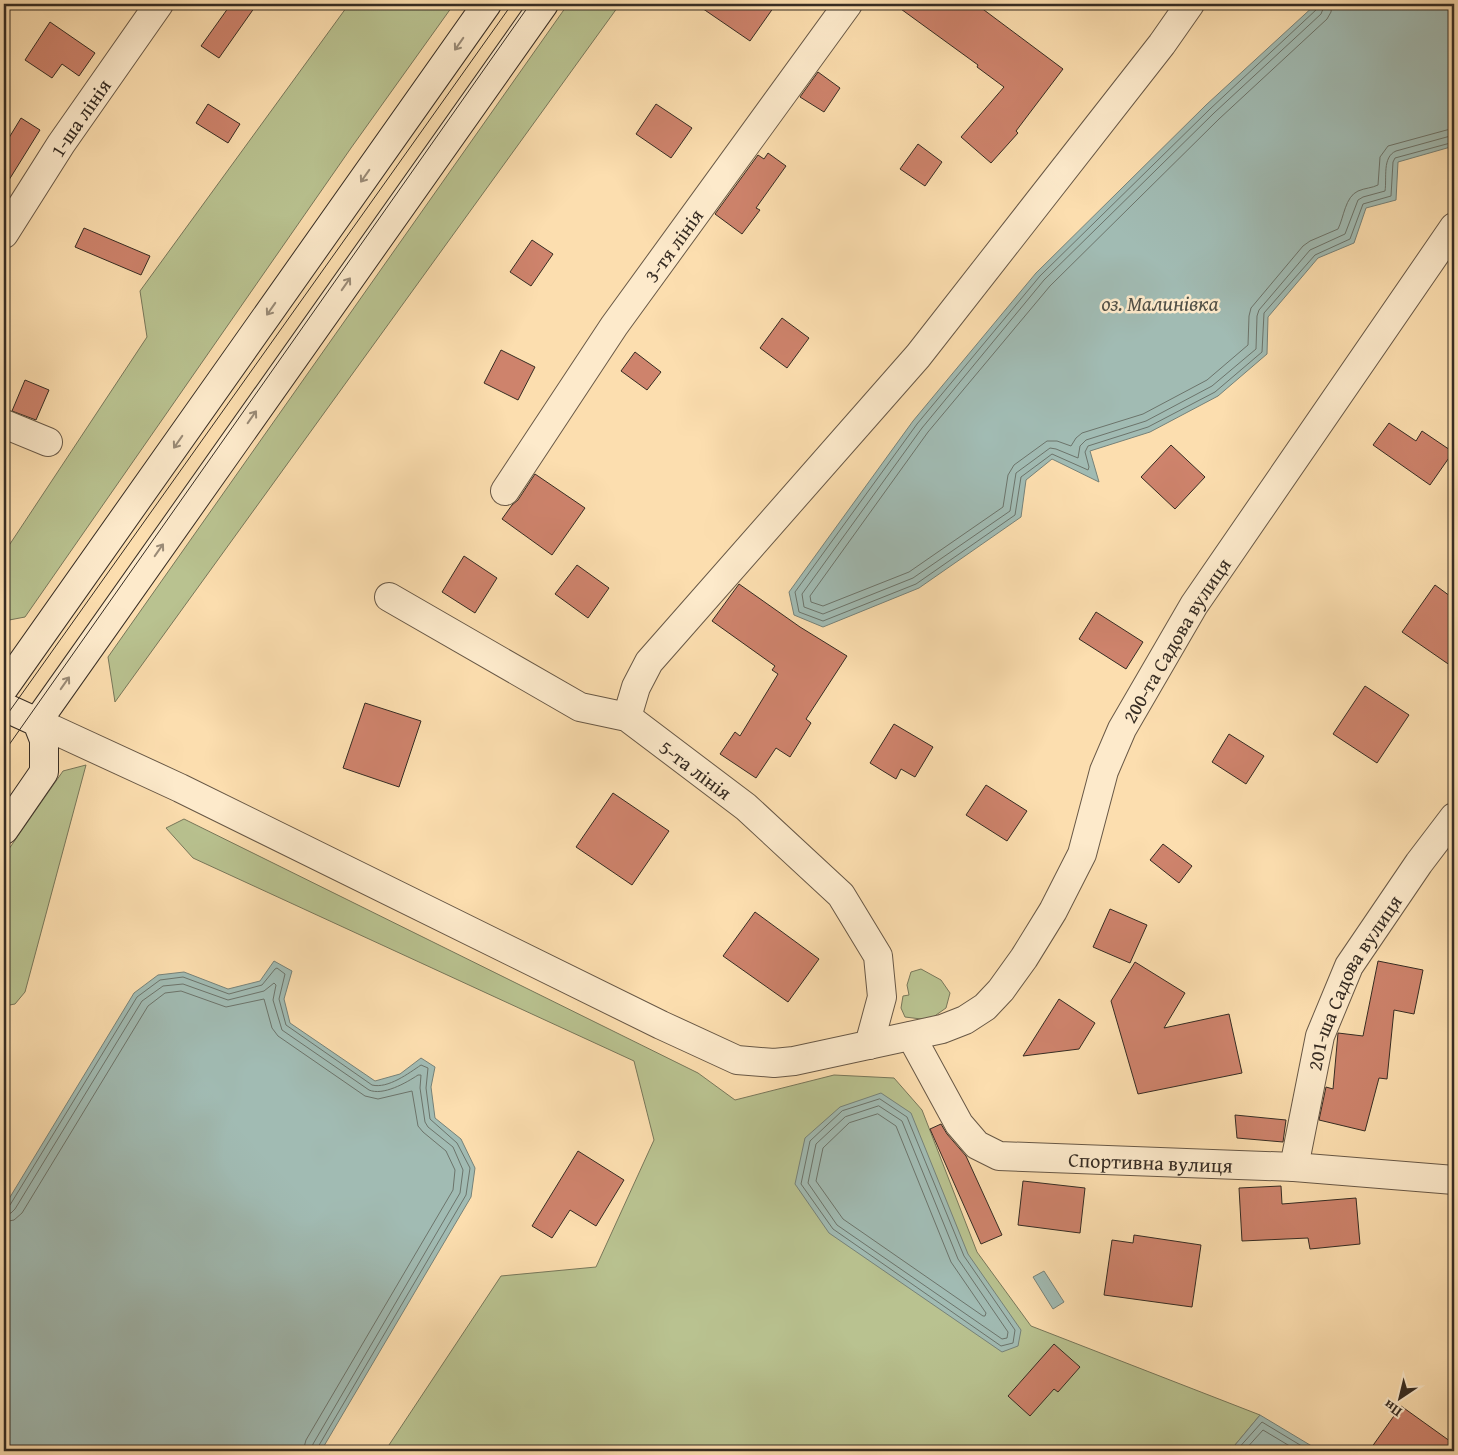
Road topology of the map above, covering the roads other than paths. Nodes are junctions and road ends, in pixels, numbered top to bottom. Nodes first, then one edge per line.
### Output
1 (159, 4) edge
2 (487, 4) edge
3 (544, 4) edge
4 (848, 4) edge
5 (1190, 4) edge
6 (1454, 227) edge
7 (4, 234) edge
8 (4, 424) edge
9 (48, 442) dead end
10 (505, 491) dead end
11 (389, 597) dead end
12 (4, 688) edge
13 (4, 707) edge
14 (627, 717) junction
15 (37, 722) junction
16 (1454, 817) edge
17 (4, 830) edge
18 (911, 1036) junction
19 (869, 1045) junction
20 (1294, 1167) junction
21 (1454, 1180) edge

1 - 7 street, 1-ша лінія
2 -> 12 street
15 -> 3 street
4 - 10 street, 3-тя лінія
5 - 14 street
6 - 18 street, 200-та Садова вулиця
8 - 9 street
11 - 14 street, 5-та лінія
13 - 15 street, 200-та Садова вулиця
14 - 19 street, 5-та лінія
15 - 17 street
15 - 19 street, 200-та Садова вулиця
16 - 20 street, 201-ша Садова вулиця
18 - 19 street, 200-та Садова вулиця
18 - 20 street, Спортивна вулиця
20 - 21 street, Спортивна вулиця

